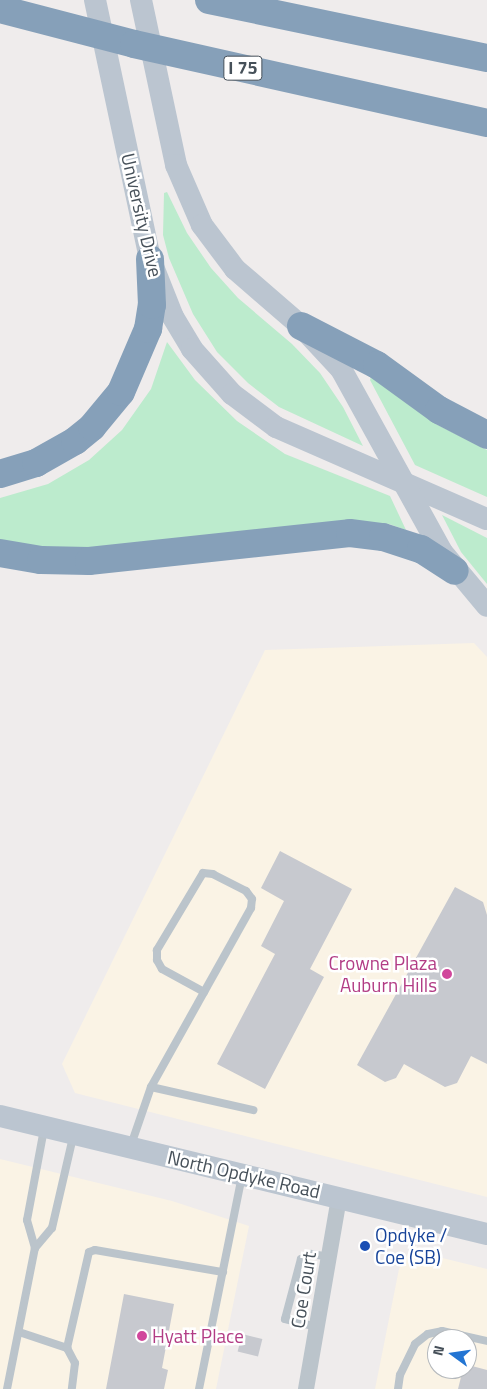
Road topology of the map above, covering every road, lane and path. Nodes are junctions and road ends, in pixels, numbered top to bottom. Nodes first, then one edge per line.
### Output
1 (95, 0) edge
2 (141, 0) edge
3 (209, 0) edge
4 (0, 9) edge
5 (487, 58) edge
6 (487, 123) edge
7 (150, 259) junction
8 (301, 326) junction
9 (487, 435) edge
10 (0, 474) edge
11 (404, 483) junction
12 (487, 519) edge
13 (0, 553) edge
14 (455, 571) junction
15 (487, 606) edge
16 (204, 992) junction
17 (151, 1087) junction
18 (253, 1110) dead end
19 (0, 1116) edge
20 (45, 1127) junction
21 (73, 1134) junction
22 (130, 1147) junction
23 (243, 1174) junction
24 (339, 1197) junction
25 (487, 1234) edge
26 (35, 1248) junction
27 (329, 1257) junction
28 (223, 1272) junction
29 (317, 1326) junction
30 (19, 1332) junction
31 (487, 1341) edge
32 (67, 1348) junction
33 (7, 1389) edge
34 (72, 1389) edge
35 (199, 1389) edge
36 (306, 1389) edge
37 (398, 1389) edge

1 - 7 main road, University Drive
2 - 8 main road
3 - 5 highway
4 - 6 highway, I 75
7 - 10 highway
7 - 11 main road, University Drive
8 - 9 highway
8 - 11 main road
11 - 12 main road, University Drive
11 - 14 main road
13 - 14 highway
14 - 15 main road
16 - 16 lane
16 - 17 lane
17 - 18 lane
17 - 22 lane
19 - 20 main road, North Opdyke Road
20 - 21 main road, North Opdyke Road
20 - 26 lane
21 - 22 main road, North Opdyke Road
21 - 26 lane
22 - 23 main road, North Opdyke Road
23 - 24 main road, North Opdyke Road
23 - 28 lane
24 - 25 main road, North Opdyke Road
24 - 27 street, Coe Court
26 - 30 lane
27 - 29 street, Coe Court
27 - 29 lane
28 - 32 lane
28 - 35 lane
29 - 36 street, Coe Court
30 - 32 lane
30 - 33 lane
31 - 37 lane
32 - 34 lane

